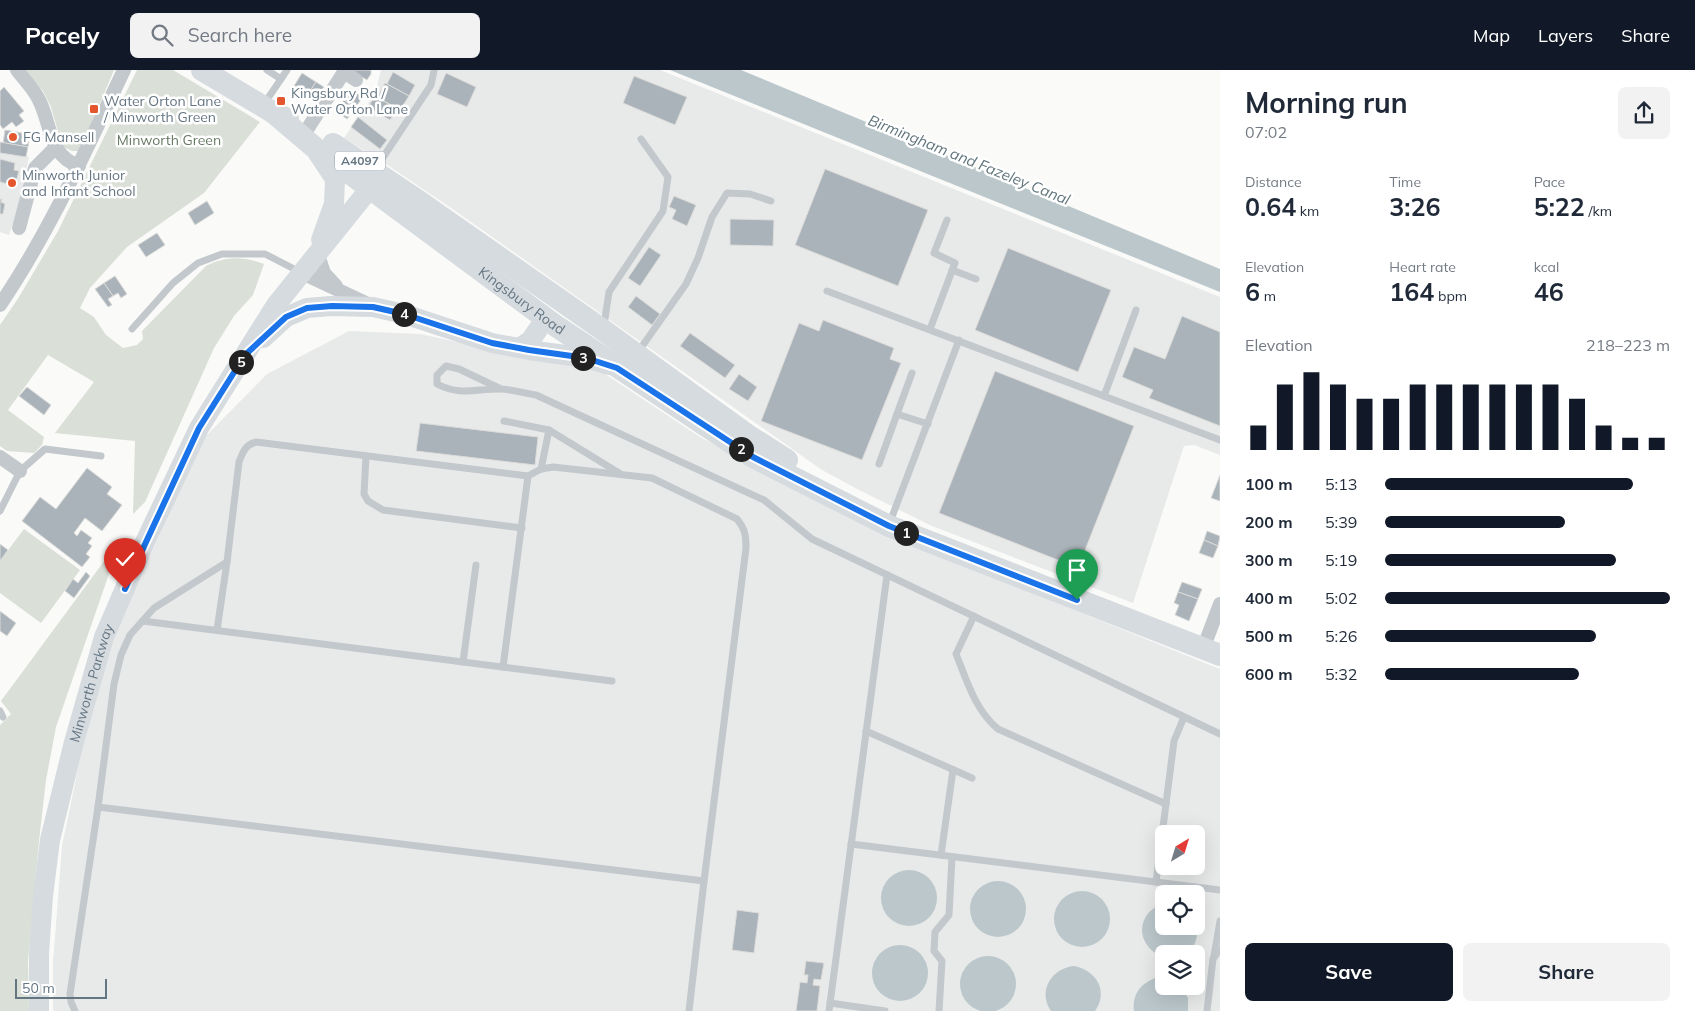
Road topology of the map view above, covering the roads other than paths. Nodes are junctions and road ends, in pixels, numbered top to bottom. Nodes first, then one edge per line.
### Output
1 (17, 70) edge
2 (124, 70) edge
3 (202, 70) edge
4 (267, 70) edge
5 (287, 70) edge
6 (434, 71) edge
7 (281, 79) junction
8 (356, 80) dead end
9 (268, 110) junction
10 (311, 138) junction
11 (642, 138) dead end
12 (55, 148) junction
13 (79, 166) junction
14 (375, 178) junction
15 (771, 201) dead end
16 (441, 217) junction
17 (947, 220) dead end
18 (19, 228) dead end
19 (317, 252) junction
20 (952, 270) junction
21 (302, 273) junction
22 (976, 279) dead end
23 (339, 291) junction
24 (827, 291) dead end
25 (0, 305) edge
26 (373, 307) junction
27 (1136, 310) dead end
28 (546, 318) junction
29 (132, 329) dead end
30 (930, 329) junction
31 (603, 330) junction
32 (569, 335) junction
33 (960, 340) junction
34 (520, 347) junction
35 (245, 355) junction
36 (637, 355) junction
37 (617, 368) junction
38 (912, 372) dead end
39 (502, 389) junction
40 (1104, 396) junction
41 (897, 414) junction
42 (504, 421) dead end
43 (928, 424) junction
44 (548, 430) junction
45 (1220, 440) edge
46 (101, 456) dead end
47 (366, 456) junction
48 (0, 457) edge
49 (753, 457) junction
50 (879, 464) dead end
51 (541, 469) junction
52 (20, 471) junction
53 (623, 475) junction
54 (528, 476) junction
55 (0, 511) edge
56 (889, 526) junction
57 (522, 528) junction
58 (227, 562) junction
59 (476, 565) dead end
60 (887, 575) junction
61 (1220, 604) edge
62 (974, 616) junction
63 (143, 621) junction
64 (217, 630) junction
65 (1211, 652) edge
66 (463, 662) junction
67 (503, 667) junction
68 (612, 681) dead end
69 (1184, 717) junction
70 (866, 731) junction
71 (1220, 734) edge
72 (953, 770) junction
73 (972, 778) dead end
74 (1166, 804) junction
75 (98, 807) junction
76 (851, 844) junction
77 (941, 855) junction
78 (952, 857) junction
79 (704, 881) junction
80 (1156, 882) junction
81 (1220, 890) edge
82 (1220, 921) edge
83 (1220, 949) edge
84 (1213, 959) junction
85 (830, 1007) edge
86 (39, 1011) edge
87 (75, 1011) edge
88 (689, 1011) edge
89 (885, 1011) edge
90 (939, 1011) edge
91 (1207, 1011) edge

1 - 12 street
2 - 13 street
3 - 9 main road, Kingsbury Road / A4097
4 - 7 lane
5 - 7 lane
6 - 14 lane
7 - 9 lane
8 - 10 street
9 - 10 main road, Kingsbury Road / A4097
10 - 14 main road, Kingsbury Road / A4097
10 - 19 street, Minworth Parkway
11 - 31 lane
12 - 13 street
12 - 18 street
13 - 25 street
14 - 16 main road, Kingsbury Road / A4097
14 - 19 street, Minworth Parkway
14 - 28 main road, Kingsbury Road / A4097
15 - 36 lane
16 - 28 main road
16 - 31 main road, Kingsbury Road / A4097
17 - 20 lane
19 - 21 street, Minworth Parkway
19 - 23 street
20 - 22 lane
20 - 30 lane
21 - 23 street
21 - 29 lane
21 - 35 street, Minworth Parkway
23 - 26 street
24 - 30 lane
26 - 34 street, Minworth Parkway
26 - 35 street, Minworth Parkway
27 - 40 lane
28 - 32 main road, Kingsbury Road / A4097
28 - 34 street
30 - 33 lane
31 - 32 main road
31 - 36 main road, Kingsbury Road / A4097
31 - 49 main road
32 - 37 main road, Kingsbury Road / A4097
33 - 40 lane
33 - 43 lane
34 - 37 street, Minworth Parkway
35 - 86 street, Minworth Parkway
36 - 56 main road, Kingsbury Road / A4097
37 - 49 main road, Kingsbury Road / A4097
38 - 41 lane
39 - 39 lane
39 - 60 lane
40 - 45 lane
41 - 43 lane
41 - 50 lane
42 - 44 lane
43 - 56 lane
44 - 51 lane
44 - 53 lane
46 - 52 lane
47 - 54 lane
47 - 57 lane
47 - 58 lane
48 - 52 street
49 - 56 main road, Kingsbury Road / A4097
51 - 53 lane
51 - 54 lane
52 - 55 lane
53 - 79 lane
54 - 57 lane
56 - 65 main road, Kingsbury Road / A4097
57 - 67 lane
58 - 63 lane
58 - 64 lane
59 - 66 lane
60 - 62 lane
60 - 70 lane
61 - 65 street
62 - 69 lane
62 - 74 lane
63 - 64 lane
63 - 75 lane
64 - 66 lane
66 - 67 lane
67 - 68 lane
69 - 71 lane
69 - 74 lane
70 - 72 lane
70 - 76 lane
72 - 73 lane
72 - 77 lane
74 - 80 lane
75 - 79 lane
75 - 87 lane
76 - 77 lane
76 - 85 lane
77 - 78 lane
78 - 80 lane
78 - 90 lane
79 - 88 lane
80 - 81 lane
82 - 84 lane
83 - 84 lane
84 - 91 lane
85 - 89 lane

